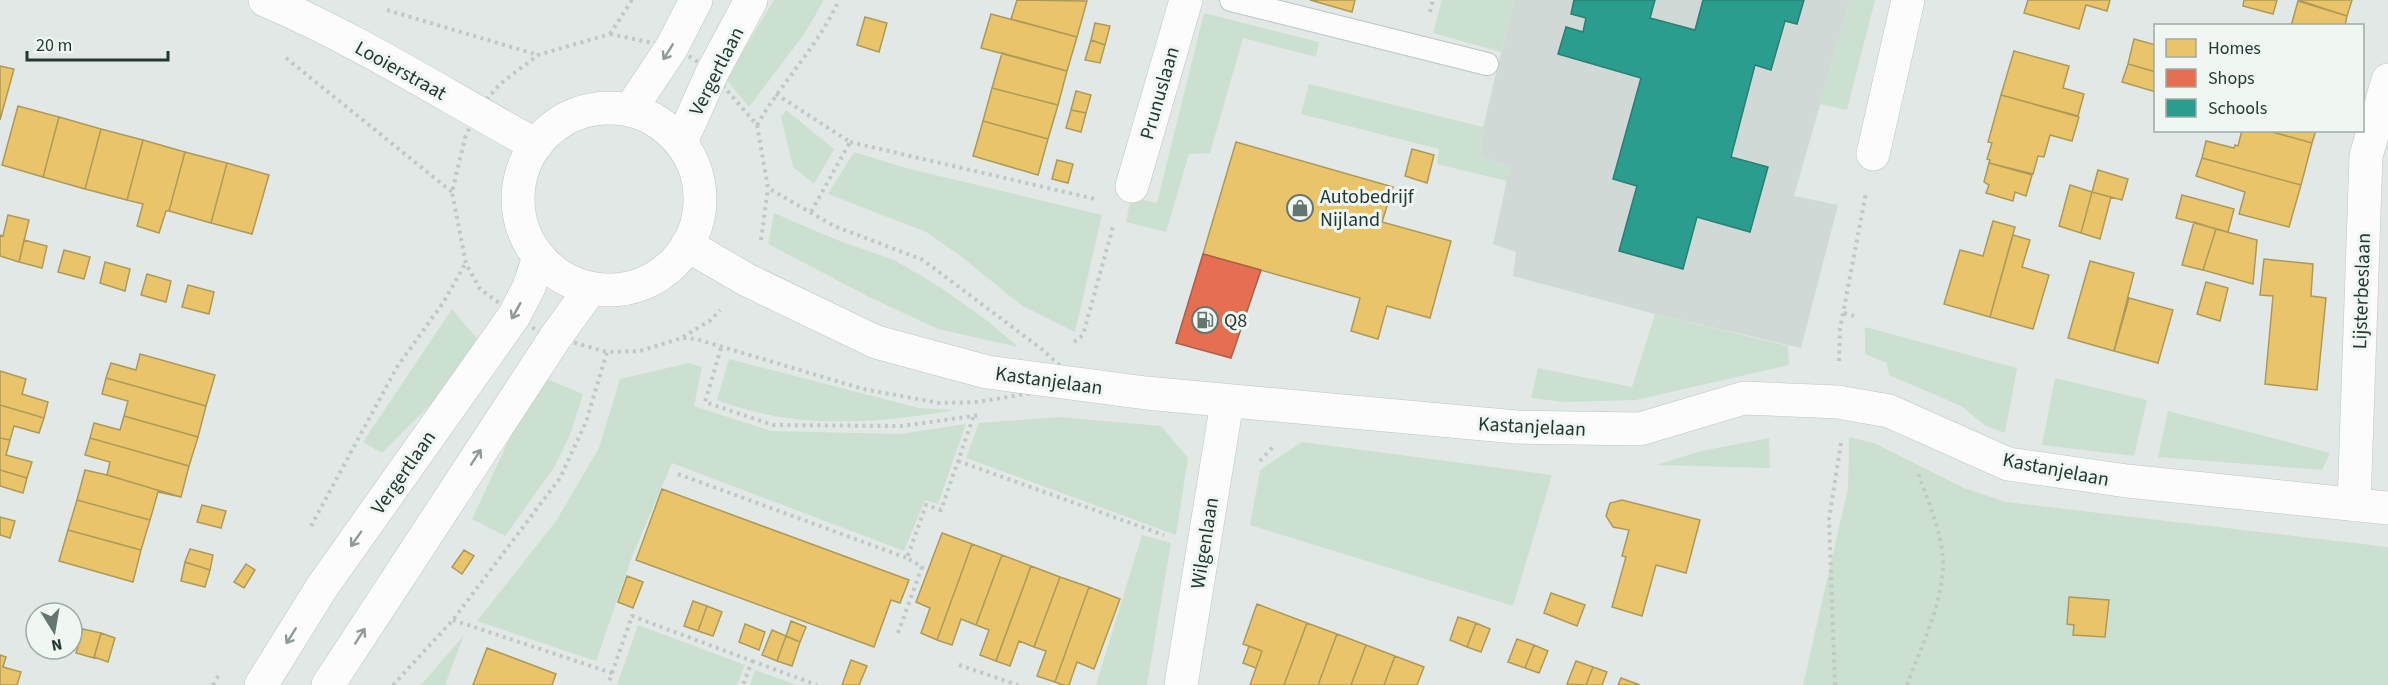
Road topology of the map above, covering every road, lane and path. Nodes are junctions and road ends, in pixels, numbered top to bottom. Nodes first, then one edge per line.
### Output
1 (265, 0) edge
2 (632, 0) edge
3 (696, 0) edge
4 (751, 0) edge
5 (839, 0) edge
6 (1185, 0) edge
7 (1231, 0) edge
8 (1908, 0) edge
9 (375, 7) dead end
10 (610, 34) dead end
11 (538, 55) dead end
12 (285, 57) dead end
13 (1487, 64) dead end
14 (2388, 80) edge
15 (776, 94) junction
16 (630, 110) junction
17 (681, 142) junction
18 (850, 142) junction
19 (536, 145) junction
20 (1873, 154) joint
21 (452, 192) dead end
22 (1126, 195) junction
23 (811, 212) junction
24 (687, 245) junction
25 (539, 257) junction
26 (466, 264) dead end
27 (591, 288) junction
28 (1858, 316) dead end
29 (1068, 347) dead end
30 (721, 348) dead end
31 (607, 352) dead end
32 (1060, 353) dead end
33 (1052, 359) junction
34 (1080, 385) junction
35 (1227, 402) junction
36 (958, 461) junction
37 (1914, 462) dead end
38 (678, 474) dead end
39 (2354, 506) junction
40 (2388, 508) edge
41 (1829, 519) dead end
42 (309, 529) dead end
43 (1203, 549) junction
44 (907, 558) junction
45 (453, 620) junction
46 (898, 633) dead end
47 (752, 661) junction
48 (958, 665) dead end
49 (225, 666) dead end
50 (612, 674) junction
51 (213, 685) edge
52 (261, 685) edge
53 (328, 685) edge
54 (393, 685) edge
55 (608, 685) edge
56 (743, 685) edge
57 (817, 685) edge
58 (1018, 685) edge
59 (1181, 685) edge
60 (1835, 685) edge
61 (1907, 685) edge

1 - 19 street, Looierstraat
2 - 10 path
3 -> 16 street
4 - 17 street, Vergertlaan
5 - 15 path
6 - 22 street, Prunuslaan
7 - 13 lane
8 - 20 street
9 - 11 path
12 - 21 path
14 - 39 street, Lijsterbeslaan
15 - 18 path
15 - 23 path
16 - 17 street
16 - 19 street
17 - 24 street
18 - 22 path
18 - 23 path
19 - 25 street
20 - 28 path
22 - 29 path
23 - 33 path
24 - 27 street
24 - 34 street, Kastanjelaan
25 - 27 street
25 -> 52 street, Vergertlaan
26 - 42 path
53 -> 27 street
30 - 36 path
31 - 45 path
32 - 33 path
33 - 34 path
34 - 35 street, Kastanjelaan
35 - 39 street, Kastanjelaan
35 - 43 street, Wilgenlaan
36 - 43 path
36 - 44 path
37 - 61 path
38 - 44 path
39 - 40 street, Kastanjelaan
41 - 60 path
43 - 59 street, Wilgenlaan
44 - 46 path
45 - 50 path
45 - 54 path
47 - 50 path
47 - 56 path
47 - 57 path
48 - 58 path
49 - 51 path
50 - 55 path

